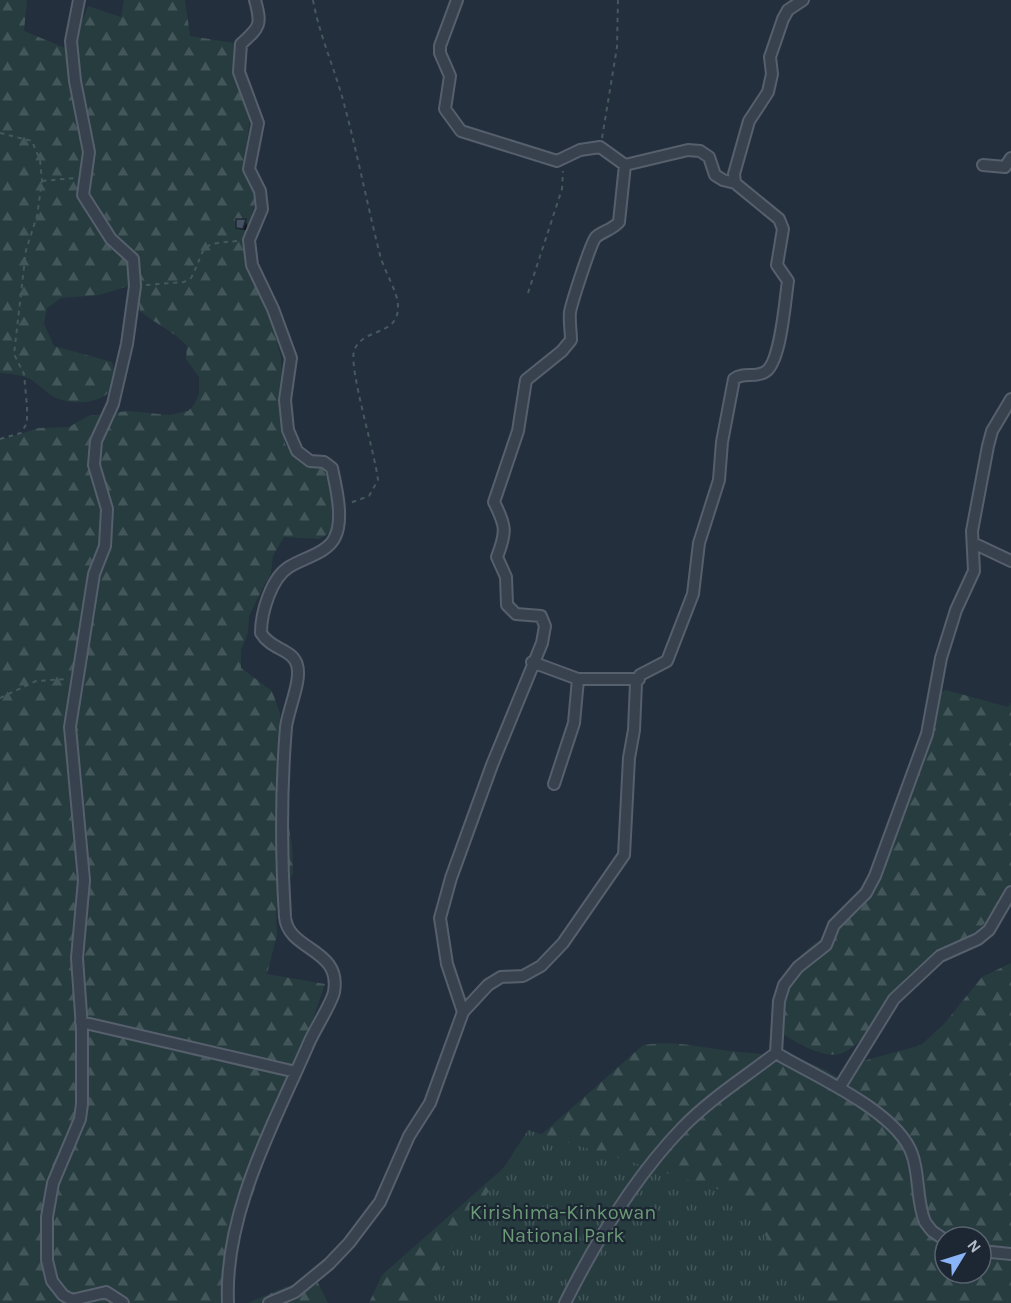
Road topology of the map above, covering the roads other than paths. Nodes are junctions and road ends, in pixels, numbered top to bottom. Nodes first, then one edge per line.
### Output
1 (79, 0) edge
2 (255, 0) edge
3 (457, 0) edge
4 (803, 0) edge
5 (1011, 158) edge
6 (625, 165) junction
7 (983, 165) dead end
8 (735, 183) junction
9 (1011, 399) edge
10 (973, 543) junction
11 (1011, 561) edge
12 (532, 662) junction
13 (578, 679) junction
14 (639, 679) junction
15 (554, 784) dead end
16 (1011, 892) edge
17 (463, 1011) junction
18 (81, 1022) junction
19 (776, 1053) junction
20 (296, 1072) junction
21 (843, 1090) junction
22 (933, 1232) edge
23 (993, 1252) edge
24 (1011, 1254) edge
25 (123, 1303) edge
26 (228, 1303) edge
27 (269, 1303) edge
28 (565, 1303) edge

1 - 18 street
2 - 20 street
3 - 6 street
4 - 8 street
5 - 7 street
6 - 8 street
6 - 12 street
8 - 14 street
9 - 10 street
10 - 11 street
10 - 19 street
12 - 13 street
12 - 17 street
13 - 14 street
13 - 15 street
14 - 17 street
16 - 21 street
17 - 27 street
18 - 20 street
18 - 25 street
19 - 21 street
19 - 28 street
20 - 26 street
21 - 22 street
23 - 24 street

